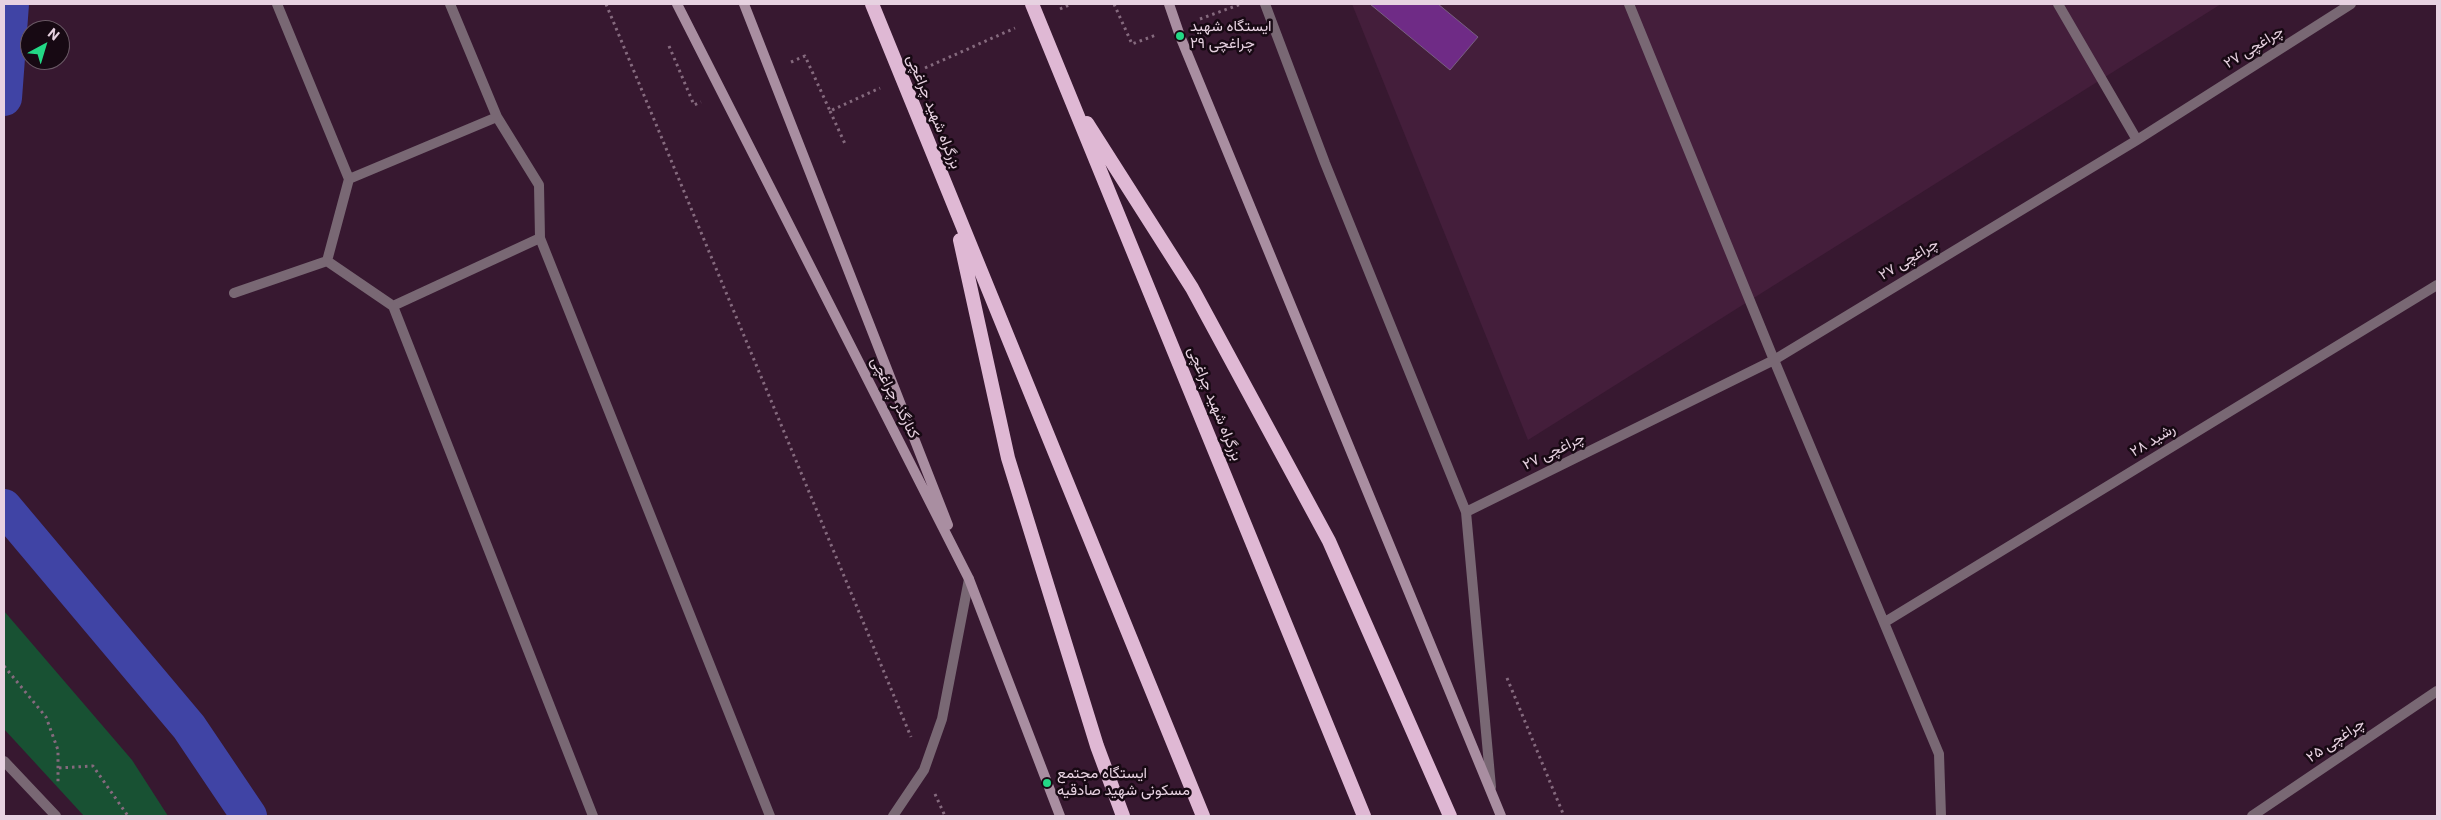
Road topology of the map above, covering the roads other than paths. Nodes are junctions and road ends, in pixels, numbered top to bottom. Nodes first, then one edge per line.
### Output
1 (277, 4) edge
2 (450, 4) edge
3 (677, 4) edge
4 (744, 4) edge
5 (872, 4) edge
6 (1032, 4) edge
7 (1169, 4) edge
8 (1265, 4) edge
9 (1629, 4) edge
10 (2058, 4) edge
11 (2351, 4) edge
12 (1067, 92) junction
13 (497, 117) junction
14 (2137, 140) junction
15 (349, 179) junction
16 (952, 202) junction
17 (540, 238) junction
18 (327, 261) junction
19 (2437, 285) edge
20 (234, 293) dead end
21 (393, 306) junction
22 (1774, 360) junction
23 (1466, 512) junction
24 (969, 579) junction
25 (1885, 622) junction
26 (2437, 691) edge
27 (4, 761) edge
28 (1491, 787) junction
29 (54, 813) edge
30 (593, 816) edge
31 (770, 816) edge
32 (893, 816) edge
33 (1060, 816) edge
34 (1123, 816) edge
35 (1203, 816) edge
36 (1364, 816) edge
37 (1450, 816) edge
38 (1501, 816) edge
39 (1941, 816) edge
40 (2252, 816) edge

1 - 15 street
2 - 13 street
3 - 24 main road, کنارگذر چراغچی
4 - 24 main road
5 - 16 highway, بزرگراه شهید چراغچی
6 - 12 highway, بزرگراه شهید چراغچی
7 - 28 main road
8 - 23 street
9 - 22 street
10 - 14 street
11 - 14 street, چراغچی ۲۷
12 - 36 highway, بزرگراه شهید چراغچی
12 - 37 highway
13 - 15 street
13 - 17 street
14 - 22 street, چراغچی ۲۷
15 - 18 street
16 - 34 highway
16 - 35 highway, بزرگراه شهید چراغچی
17 - 21 street
17 - 31 street
18 - 20 street
18 - 21 street
19 - 25 street, رشید ۲۸
21 - 30 street
22 - 23 street, چراغچی ۲۷
22 - 25 street
23 - 28 street
24 - 32 street
24 - 33 main road, کنارگذر چراغچی
25 - 39 street
26 - 40 street, چراغچی ۲۵
27 - 29 street
28 - 38 main road

